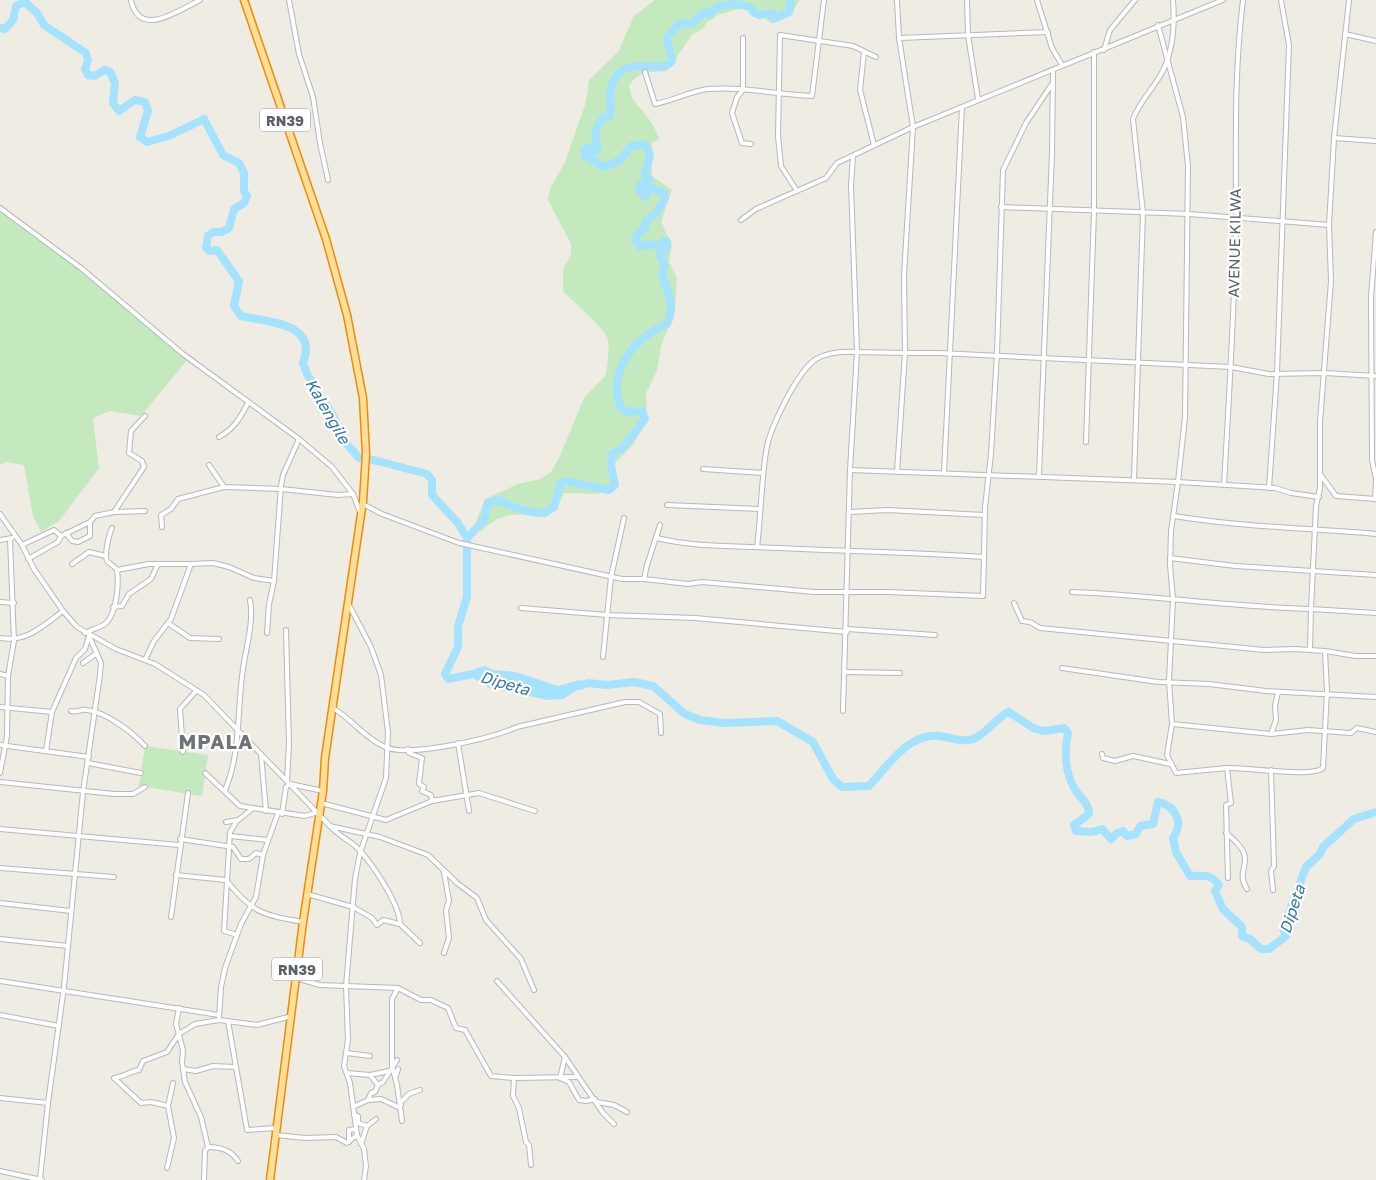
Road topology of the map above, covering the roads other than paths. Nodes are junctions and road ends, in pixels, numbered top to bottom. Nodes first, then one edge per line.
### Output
1 (131, 0) edge
2 (198, 0) edge
3 (244, 0) edge
4 (289, 0) edge
5 (824, 0) edge
6 (897, 0) edge
7 (966, 0) edge
8 (1037, 0) edge
9 (1135, 0) edge
10 (1173, 0) edge
11 (1223, 0) edge
12 (1243, 0) edge
13 (1281, 0) edge
14 (1349, 0) edge
15 (1173, 19) junction
16 (1158, 25) junction
17 (1048, 32) junction
18 (1345, 34) junction
19 (968, 35) junction
20 (743, 38) dead end
21 (899, 38) junction
22 (819, 39) junction
23 (1376, 40) edge
24 (1104, 50) junction
25 (864, 52) junction
26 (1094, 52) junction
27 (876, 57) dead end
28 (1167, 58) junction
29 (1062, 66) junction
30 (1053, 70) junction
31 (645, 72) dead end
32 (1052, 84) junction
33 (743, 90) junction
34 (781, 95) junction
35 (978, 99) junction
36 (962, 107) junction
37 (913, 126) junction
38 (1334, 138) junction
39 (1376, 140) edge
40 (751, 144) dead end
41 (874, 145) junction
42 (852, 156) junction
43 (328, 180) dead end
44 (797, 190) junction
45 (1001, 207) junction
46 (0, 208) edge
47 (1050, 210) junction
48 (1094, 212) junction
49 (1143, 213) junction
50 (1189, 214) junction
51 (1236, 217) junction
52 (741, 220) dead end
53 (1282, 222) junction
54 (1329, 225) junction
55 (1376, 232) edge
56 (857, 352) junction
57 (904, 353) junction
58 (949, 354) junction
59 (996, 357) junction
60 (1042, 359) junction
61 (1090, 361) junction
62 (1137, 363) junction
63 (1184, 365) junction
64 (1231, 368) junction
65 (1277, 372) junction
66 (1325, 373) junction
67 (1374, 376) edge
68 (248, 403) junction
69 (145, 416) dead end
70 (219, 437) dead end
71 (299, 439) junction
72 (1086, 442) dead end
73 (209, 465) dead end
74 (703, 469) dead end
75 (850, 470) junction
76 (898, 472) junction
77 (763, 473) junction
78 (944, 474) junction
79 (1320, 474) junction
80 (989, 475) junction
81 (1039, 476) junction
82 (1134, 480) junction
83 (1376, 480) edge
84 (1178, 482) junction
85 (1224, 486) junction
86 (224, 487) junction
87 (1269, 488) junction
88 (281, 489) junction
89 (353, 494) junction
90 (1319, 497) junction
91 (1376, 499) edge
92 (363, 504) junction
93 (667, 505) dead end
94 (760, 509) junction
95 (144, 511) dead end
96 (114, 512) junction
97 (850, 512) junction
98 (0, 514) edge
99 (984, 515) junction
100 (1173, 516) junction
101 (362, 517) junction
102 (624, 518) dead end
103 (280, 519) junction
104 (90, 522) junction
105 (285, 522) dead end
106 (660, 525) dead end
107 (162, 527) dead end
108 (112, 528) dead end
109 (1316, 530) junction
110 (64, 534) junction
111 (1376, 534) edge
112 (16, 538) junction
113 (657, 538) junction
114 (10, 539) junction
115 (0, 540) edge
116 (22, 545) junction
117 (757, 547) junction
118 (849, 550) junction
119 (106, 556) junction
120 (984, 558) junction
121 (1170, 558) junction
122 (28, 559) junction
123 (72, 564) dead end
124 (158, 564) junction
125 (191, 564) junction
126 (117, 570) junction
127 (1313, 570) junction
128 (1376, 575) edge
129 (612, 577) junction
130 (644, 579) junction
131 (274, 581) junction
132 (848, 591) junction
133 (1072, 592) dead end
134 (1173, 599) junction
135 (250, 600) dead end
136 (0, 602) edge
137 (1014, 602) dead end
138 (14, 603) junction
139 (349, 605) junction
140 (113, 607) junction
141 (521, 608) dead end
142 (1311, 609) junction
143 (62, 611) junction
144 (1376, 613) edge
145 (607, 615) junction
146 (168, 624) junction
147 (286, 630) dead end
148 (847, 631) junction
149 (84, 633) junction
150 (267, 633) dead end
151 (935, 635) dead end
152 (89, 636) junction
153 (0, 638) edge
154 (219, 639) dead end
155 (14, 641) junction
156 (1170, 642) junction
157 (1310, 649) junction
158 (1325, 651) junction
159 (97, 652) junction
160 (1376, 656) edge
161 (603, 657) dead end
162 (145, 660) junction
163 (82, 663) dead end
164 (1062, 668) dead end
165 (845, 672) junction
166 (900, 672) dead end
167 (0, 674) edge
168 (8, 676) junction
169 (1169, 681) junction
170 (196, 691) junction
171 (1278, 692) junction
172 (1327, 693) junction
173 (1376, 696) edge
174 (0, 707) edge
175 (9, 708) junction
176 (333, 708) junction
177 (71, 711) dead end
178 (52, 712) junction
179 (95, 712) junction
180 (843, 712) dead end
181 (1172, 724) junction
182 (238, 730) junction
183 (1325, 731) junction
184 (1376, 732) edge
185 (661, 733) dead end
186 (1271, 734) junction
187 (458, 743) junction
188 (2, 745) edge
189 (145, 746) dead end
190 (387, 748) junction
191 (408, 749) junction
192 (46, 751) junction
193 (183, 752) dead end
194 (261, 754) junction
195 (1102, 754) dead end
196 (88, 757) junction
197 (88, 763) junction
198 (1170, 764) junction
199 (1227, 768) junction
200 (1271, 770) junction
201 (205, 772) dead end
202 (0, 773) edge
203 (141, 773) dead end
204 (0, 782) edge
205 (288, 783) junction
206 (145, 787) dead end
207 (225, 790) junction
208 (323, 791) junction
209 (83, 792) junction
210 (188, 793) dead end
211 (466, 795) junction
212 (432, 801) junction
213 (321, 803) junction
214 (252, 809) junction
215 (266, 811) junction
216 (469, 811) dead end
217 (535, 811) dead end
218 (318, 812) junction
219 (280, 813) junction
220 (374, 818) junction
221 (238, 820) junction
222 (226, 822) dead end
223 (330, 826) junction
224 (0, 829) edge
225 (367, 833) junction
226 (1226, 833) junction
227 (230, 836) junction
228 (78, 837) junction
229 (180, 839) junction
230 (268, 840) junction
231 (179, 845) junction
232 (229, 846) junction
233 (360, 853) junction
234 (263, 855) junction
235 (0, 868) edge
236 (444, 870) junction
237 (74, 874) junction
238 (176, 875) junction
239 (114, 877) dead end
240 (1228, 878) dead end
241 (226, 880) junction
242 (1247, 889) dead end
243 (1273, 890) dead end
244 (307, 894) junction
245 (0, 903) edge
246 (353, 907) junction
247 (251, 908) junction
248 (71, 911) junction
249 (171, 917) dead end
250 (303, 922) junction
251 (400, 924) junction
252 (237, 935) junction
253 (0, 940) edge
254 (420, 943) dead end
255 (68, 946) junction
256 (444, 953) dead end
257 (296, 978) junction
258 (0, 981) edge
259 (496, 981) dead end
260 (346, 986) junction
261 (398, 988) junction
262 (534, 990) dead end
263 (64, 991) junction
264 (179, 1008) junction
265 (0, 1015) edge
266 (292, 1016) junction
267 (219, 1017) junction
268 (228, 1021) junction
269 (59, 1026) junction
270 (179, 1034) junction
271 (347, 1053) junction
272 (370, 1056) dead end
273 (565, 1058) junction
274 (397, 1060) dead end
275 (235, 1067) junction
276 (183, 1069) junction
277 (398, 1069) dead end
278 (391, 1070) junction
279 (346, 1073) junction
280 (370, 1074) junction
281 (578, 1077) junction
282 (514, 1078) junction
283 (560, 1078) junction
284 (394, 1079) junction
285 (173, 1083) dead end
286 (378, 1085) junction
287 (420, 1090) dead end
288 (0, 1098) edge
289 (368, 1100) junction
290 (596, 1101) junction
291 (48, 1103) junction
292 (400, 1104) junction
293 (168, 1106) junction
294 (353, 1107) junction
295 (627, 1112) dead end
296 (354, 1115) junction
297 (376, 1120) dead end
298 (402, 1121) dead end
299 (614, 1124) dead end
300 (367, 1126) junction
301 (356, 1129) junction
302 (277, 1131) junction
303 (357, 1135) junction
304 (348, 1142) junction
305 (361, 1144) junction
306 (208, 1147) junction
307 (238, 1161) dead end
308 (531, 1166) dead end
309 (167, 1168) dead end
310 (0, 1171) edge
311 (41, 1180) edge
312 (204, 1180) edge
313 (270, 1180) edge
314 (364, 1180) edge

1 - 2 street
3 - 92 highway, RN39
4 - 43 street
5 - 22 street
6 - 21 street
7 - 19 street
8 - 17 street
9 - 24 street
10 - 15 street
11 - 15 street
12 - 51 street, AVENUE KILWA
13 - 53 street
14 - 18 street
15 - 16 street
15 - 28 street
16 - 24 street
16 - 28 street
17 - 19 street
17 - 29 street
18 - 23 street
18 - 38 street
19 - 21 street
19 - 35 street
20 - 33 street
21 - 37 street
22 - 25 street
22 - 34 street
22 - 34 street
24 - 26 street
25 - 27 street
25 - 41 street
26 - 29 street
26 - 48 street
28 - 49 street
28 - 50 street
29 - 30 street
30 - 32 street
30 - 35 street
31 - 33 street
32 - 45 street
32 - 47 street
33 - 34 street
33 - 40 street
34 - 44 street
35 - 36 street
36 - 37 street
36 - 58 street
37 - 41 street
37 - 57 street
38 - 39 street
38 - 54 street
41 - 42 street
42 - 44 street
42 - 56 street
44 - 52 street
45 - 47 street
45 - 59 street
46 - 68 street
47 - 48 street
47 - 60 street
48 - 49 street
48 - 61 street
49 - 50 street
49 - 62 street
50 - 51 street
50 - 63 street
51 - 53 street
51 - 64 street, AVENUE KILWA
53 - 54 street
53 - 65 street
54 - 66 street
55 - 67 street
56 - 57 street
56 - 75 street
56 - 77 street
57 - 58 street
57 - 76 street
58 - 59 street
58 - 78 street
59 - 60 street
59 - 80 street
60 - 61 street
60 - 81 street
61 - 62 street
61 - 72 street
62 - 63 street
62 - 82 street
63 - 64 street
63 - 84 street
64 - 65 street
64 - 85 street, AVENUE KILWA
65 - 66 street
65 - 87 street
66 - 67 street
66 - 79 street
67 - 83 street
68 - 70 street
68 - 71 street
69 - 96 street
71 - 88 street
71 - 89 street
73 - 86 street
74 - 77 street
75 - 76 street
75 - 97 street
76 - 78 street
77 - 94 street
78 - 80 street
79 - 90 street
79 - 91 street
80 - 81 street
80 - 99 street
81 - 82 street
82 - 84 street
83 - 91 street
84 - 85 street
84 - 100 street
85 - 87 street
86 - 88 street
86 - 107 street
87 - 90 street
88 - 89 street
88 - 103 street
89 - 101 street
90 - 109 street
92 - 101 highway, RN39
92 - 129 street
93 - 94 street
94 - 117 street
95 - 96 street
96 - 104 street
97 - 99 street
97 - 118 street
98 - 112 street
99 - 120 street
100 - 109 street
100 - 121 street
101 - 139 highway, RN39
102 - 129 street
103 - 105 street
103 - 131 street
104 - 110 street
104 - 110 street
106 - 113 street
108 - 119 street
109 - 111 street
109 - 127 street
110 - 116 street
110 - 122 street
112 - 114 street
112 - 116 street
113 - 117 street
113 - 130 street
114 - 115 street
114 - 138 street
116 - 122 street
117 - 118 street
118 - 120 street
118 - 132 street
119 - 123 street
119 - 126 street
120 - 132 street
121 - 127 street
121 - 134 street
122 - 143 street
124 - 125 street
124 - 126 street
124 - 140 street
125 - 131 street
125 - 146 street
126 - 140 street
127 - 128 street
127 - 142 street
129 - 130 street
129 - 145 street
130 - 132 street
131 - 150 street
132 - 148 street
133 - 134 street
134 - 142 street
134 - 156 street
135 - 182 street
136 - 138 street
137 - 156 street
138 - 155 street
139 - 176 highway, RN39
139 - 190 street
140 - 149 street
141 - 145 street
142 - 144 street
142 - 157 street
143 - 149 street
143 - 155 street
145 - 148 street
145 - 161 street
146 - 154 street
146 - 162 street
147 - 205 street
148 - 151 street
148 - 165 street
149 - 152 street
152 - 159 street
152 - 162 street
152 - 178 street
153 - 155 street
155 - 168 street
156 - 157 street
156 - 169 street
157 - 158 street
158 - 160 street
158 - 172 street
159 - 163 street
159 - 179 street
162 - 170 street
164 - 169 street
165 - 166 street
165 - 180 street
167 - 168 street
168 - 175 street
169 - 171 street
169 - 181 street
170 - 182 street
170 - 193 street
171 - 172 street
171 - 186 street
172 - 173 street
172 - 183 street
174 - 175 street
175 - 178 street
175 - 188 street
176 - 190 street
176 - 208 highway, RN39
177 - 179 street
178 - 192 street
179 - 189 street
179 - 196 street
181 - 186 street
181 - 198 street
182 - 194 street
182 - 207 street
183 - 184 street
183 - 186 street
183 - 200 street
185 - 187 street
187 - 191 street
187 - 211 street
188 - 192 street
188 - 202 street
190 - 191 street
190 - 220 street
191 - 212 street
192 - 196 street
194 - 205 street
194 - 215 street
195 - 198 street
196 - 197 street
197 - 203 street
197 - 209 street
198 - 199 street
199 - 200 street
199 - 226 street
200 - 243 street
201 - 207 street
204 - 209 street
205 - 208 street
205 - 218 street
205 - 219 street
206 - 209 street
207 - 214 street
208 - 213 highway, RN39
209 - 228 street
210 - 229 street
211 - 212 street
211 - 216 street
211 - 217 street
212 - 220 street
213 - 218 highway, RN39
213 - 220 street
214 - 215 street
214 - 221 street
215 - 219 street
218 - 219 street
218 - 223 street
218 - 244 highway, RN39
219 - 230 street
220 - 225 street
221 - 222 street
221 - 227 street
223 - 225 street
223 - 233 street
224 - 228 street
225 - 233 street
225 - 236 street
226 - 240 street
226 - 242 street
227 - 230 street
227 - 232 street
228 - 231 street
228 - 237 street
229 - 231 street
229 - 232 street
230 - 234 street
231 - 238 street
232 - 234 street
232 - 241 street
233 - 246 street
233 - 251 street
234 - 247 street
235 - 237 street
236 - 256 street
236 - 262 street
237 - 239 street
237 - 248 street
238 - 241 street
238 - 249 street
241 - 247 street
241 - 252 street
244 - 246 street
244 - 250 highway, RN39
245 - 248 street
246 - 251 street
246 - 260 street
247 - 250 street
247 - 252 street
248 - 255 street
250 - 257 highway, RN39
251 - 254 street
252 - 267 street
253 - 255 street
255 - 263 street
257 - 260 street
257 - 266 highway, RN39
258 - 263 street
259 - 273 street
260 - 261 street
260 - 271 street
261 - 278 street
261 - 282 street
263 - 264 street
263 - 269 street
264 - 267 street
264 - 270 street
265 - 269 street
266 - 268 street
266 - 302 highway, RN39
267 - 268 street
267 - 270 street
268 - 275 street
269 - 291 street
270 - 276 street
270 - 293 street
271 - 272 street
271 - 279 street
273 - 281 street
273 - 283 street
274 - 278 street
275 - 276 street
275 - 302 street
276 - 306 street
277 - 284 street
278 - 280 street
278 - 284 street
278 - 286 street
279 - 280 street
279 - 294 street
280 - 286 street
281 - 283 street
281 - 290 street
282 - 283 street
282 - 308 street
283 - 290 street
284 - 292 street
285 - 293 street
286 - 289 street
287 - 292 street
288 - 291 street
289 - 292 street
289 - 294 street
290 - 295 street
290 - 299 street
291 - 311 street
292 - 298 street
293 - 309 street
294 - 296 street
296 - 300 street
296 - 301 street
297 - 300 street
300 - 305 street
301 - 303 street
301 - 304 street
302 - 304 street
302 - 313 highway, RN39
303 - 304 street
303 - 305 street
305 - 314 street
306 - 307 street
306 - 312 street
310 - 311 street

